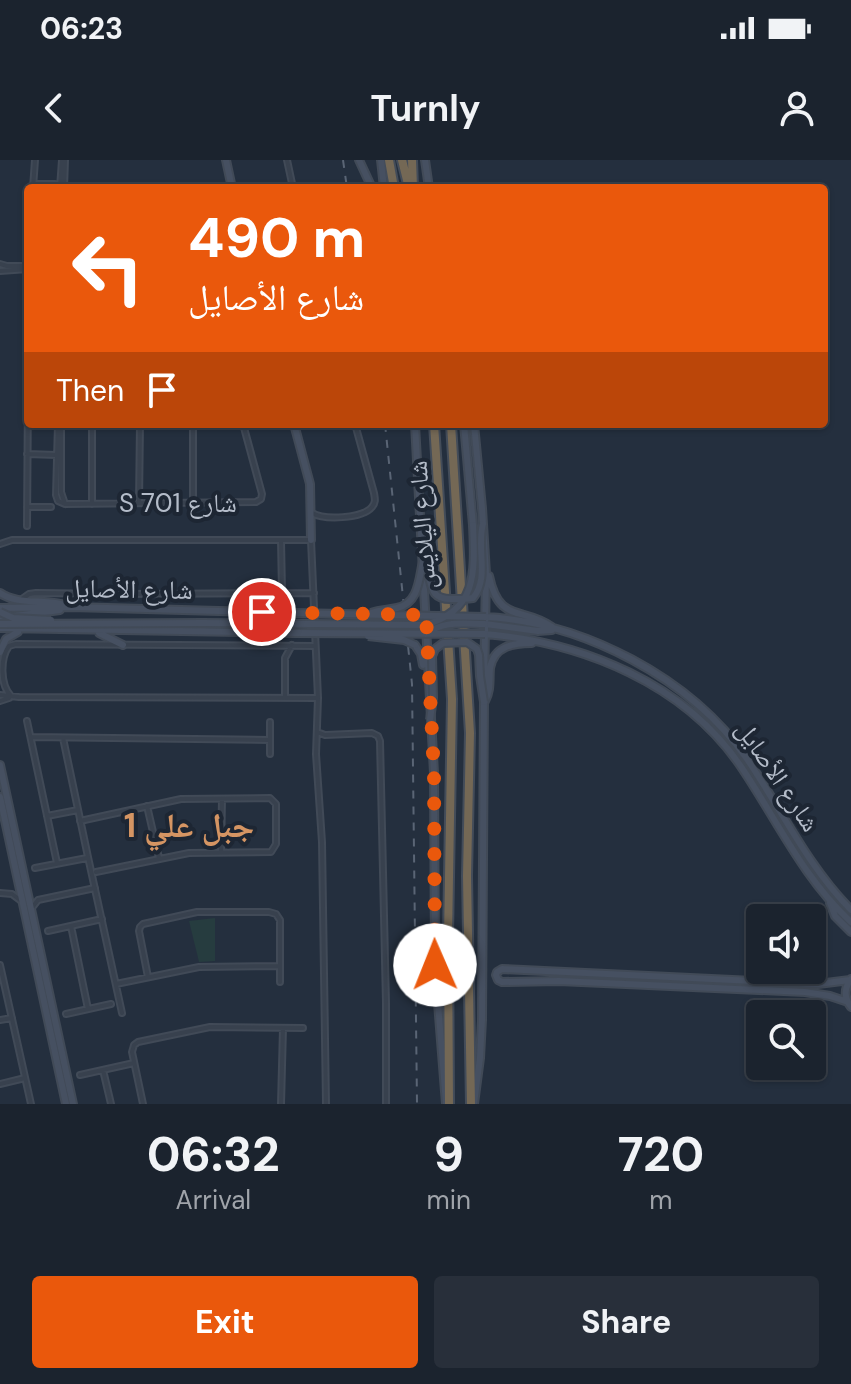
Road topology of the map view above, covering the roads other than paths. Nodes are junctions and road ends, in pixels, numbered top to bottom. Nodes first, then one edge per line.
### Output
1 (35, 160) edge
2 (64, 160) edge
3 (226, 160) edge
4 (287, 160) edge
5 (359, 160) edge
6 (381, 160) edge
7 (389, 160) edge
8 (402, 160) edge
9 (412, 160) edge
10 (425, 160) edge
11 (33, 184) edge
12 (60, 184) edge
13 (231, 184) edge
14 (292, 184) edge
15 (370, 184) edge
16 (384, 184) edge
17 (393, 184) edge
18 (410, 184) edge
19 (411, 184) edge
20 (428, 184) edge
21 (0, 264) edge
22 (24, 268) edge
23 (24, 268) edge
24 (0, 271) edge
25 (27, 428) edge
26 (60, 428) edge
27 (92, 428) edge
28 (140, 428) edge
29 (193, 428) edge
30 (244, 428) edge
31 (295, 428) edge
32 (356, 428) edge
33 (415, 428) edge
34 (434, 428) edge
35 (451, 428) edge
36 (464, 428) edge
37 (474, 428) edge
38 (27, 454) junction
39 (59, 455) junction
40 (139, 503) junction
41 (193, 503) junction
42 (92, 504) junction
43 (27, 507) junction
44 (51, 507) dead end
45 (310, 512) junction
46 (483, 524) junction
47 (27, 526) dead end
48 (281, 540) junction
49 (311, 540) junction
50 (0, 544) edge
51 (485, 559) junction
52 (423, 561) junction
53 (282, 592) junction
54 (0, 593) edge
55 (314, 593) junction
56 (21, 600) junction
57 (71, 607) junction
58 (0, 613) edge
59 (365, 615) junction
60 (426, 615) junction
61 (485, 620) junction
62 (67, 624) junction
63 (0, 626) edge
64 (555, 629) junction
65 (25, 630) junction
66 (96, 631) junction
67 (361, 634) junction
68 (426, 634) junction
69 (485, 634) junction
70 (540, 643) junction
71 (123, 645) junction
72 (277, 645) junction
73 (292, 645) junction
74 (315, 646) junction
75 (0, 652) edge
76 (285, 658) junction
77 (428, 692) junction
78 (11, 696) junction
79 (19, 697) junction
80 (0, 698) edge
81 (285, 698) junction
82 (318, 698) junction
83 (484, 702) junction
84 (430, 720) junction
85 (27, 721) dead end
86 (270, 722) dead end
87 (317, 732) junction
88 (31, 737) junction
89 (63, 738) junction
90 (270, 740) junction
91 (270, 754) dead end
92 (0, 765) edge
93 (0, 797) edge
94 (222, 799) junction
95 (147, 806) junction
96 (78, 810) junction
97 (47, 816) junction
98 (80, 821) junction
99 (221, 852) junction
100 (88, 857) junction
101 (159, 858) junction
102 (57, 863) junction
103 (35, 868) dead end
104 (96, 872) dead end
105 (18, 880) junction
106 (95, 888) junction
107 (0, 893) edge
108 (8, 893) junction
109 (27, 893) junction
110 (38, 900) junction
111 (829, 900) junction
112 (22, 902) junction
113 (31, 910) junction
114 (851, 910) edge
115 (102, 919) junction
116 (851, 922) edge
117 (71, 926) junction
118 (48, 931) dead end
119 (851, 932) edge
120 (0, 965) edge
121 (280, 966) junction
122 (148, 977) junction
123 (850, 979) edge
124 (280, 982) dead end
125 (116, 984) junction
126 (111, 1004) dead end
127 (849, 1005) edge
128 (88, 1009) junction
129 (122, 1013) dead end
130 (66, 1014) dead end
131 (12, 1018) junction
132 (0, 1020) edge
133 (283, 1028) junction
134 (303, 1028) dead end
135 (134, 1063) junction
136 (103, 1070) junction
137 (80, 1075) dead end
138 (25, 1078) junction
139 (0, 1084) edge
140 (386, 1103) edge
141 (31, 1104) edge
142 (66, 1104) edge
143 (73, 1104) edge
144 (111, 1104) edge
145 (143, 1104) edge
146 (281, 1104) edge
147 (326, 1104) edge
148 (447, 1104) edge
149 (473, 1104) edge

1 - 11 street
2 - 12 street
3 - 13 main road
4 - 14 street
5 - 15 main road
6 - 16 main road
7 - 17 highway
8 - 18 highway
9 - 19 highway
10 - 20 main road
21 - 22 street
23 - 24 street
25 - 38 street
26 - 39 street
27 - 42 street
28 - 40 street
29 - 41 street
30 - 41 street, S 701 شارع
31 - 45 main road
32 - 45 street
33 - 52 main road
34 - 148 highway, شارع اليلايس
35 - 149 highway, شارع اليلايس
36 - 62 main road, bridge
37 - 46 main road
38 - 39 street
38 - 43 street
39 - 42 street, S 701 شارع
40 - 41 street, S 701 شارع
40 - 42 street, S 701 شارع
43 - 44 street
43 - 47 street
45 - 49 main road
46 - 51 main road, bridge
46 - 52 main road, bridge
48 - 49 street
48 - 50 street
48 - 53 street
49 - 55 street
51 - 61 main road, bridge
51 - 64 main road, شارع الأصايل
52 - 59 main road, bridge
52 - 60 main road, bridge
53 - 55 street
53 - 56 street
54 - 56 main road
55 - 74 street
56 - 57 main road
57 - 58 main road
57 - 59 main road, شارع الأصايل, bridge
58 - 62 main road, bridge
59 - 60 main road, شارع الأصايل, bridge
60 - 61 main road, شارع الأصايل, bridge
60 - 68 main road, bridge
61 - 64 main road
61 - 68 main road, bridge
61 - 69 main road, bridge
62 - 63 main road, bridge
63 - 65 main road, شارع الأصايل
64 - 114 main road, شارع الأصايل
65 - 66 main road, شارع الأصايل
65 - 75 main road
66 - 67 main road, شارع الأصايل, bridge
66 - 71 main road
67 - 68 main road, شارع الأصايل, bridge
67 - 77 main road, bridge
68 - 69 main road, شارع الأصايل, bridge
68 - 77 main road, bridge
69 - 70 main road, شارع الأصايل
69 - 83 main road, bridge
70 - 83 main road
70 - 111 main road, شارع الأصايل
71 - 72 street
71 - 78 street
72 - 73 street
72 - 76 street
73 - 74 street
73 - 76 street
74 - 82 street
76 - 81 street
77 - 84 main road, bridge
78 - 79 street
78 - 80 street
79 - 80 street
79 - 81 street
81 - 82 street
82 - 87 street
83 - 84 main road, bridge
83 - 149 main road
84 - 148 main road
85 - 88 street
86 - 90 street
87 - 140 street
87 - 147 street
88 - 89 street
88 - 97 street
89 - 90 street
89 - 96 street
90 - 91 street
92 - 109 main road
93 - 105 main road
94 - 95 street
94 - 99 street
94 - 99 street
95 - 98 street
95 - 101 street
96 - 97 street
96 - 98 street
97 - 102 street
98 - 100 street
99 - 101 street
100 - 102 street
100 - 106 street
101 - 104 street
102 - 103 street
105 - 108 street
105 - 112 main road
106 - 110 street
106 - 115 street
107 - 108 street
108 - 112 street
109 - 110 street
109 - 113 main road
110 - 113 street
111 - 116 main road, شارع الأصايل
111 - 119 main road
112 - 142 main road
113 - 143 main road
115 - 117 street
115 - 125 street
117 - 118 street
117 - 128 street
120 - 131 street
121 - 122 street
121 - 122 street
121 - 124 street
122 - 125 street
123 - 127 main road
123 - 127 main road
125 - 129 street
126 - 128 street
128 - 130 street
131 - 132 street
131 - 138 street
133 - 134 street
133 - 135 street
133 - 146 street
135 - 136 street
135 - 145 street
136 - 137 street
136 - 144 street
138 - 139 street
138 - 141 street

